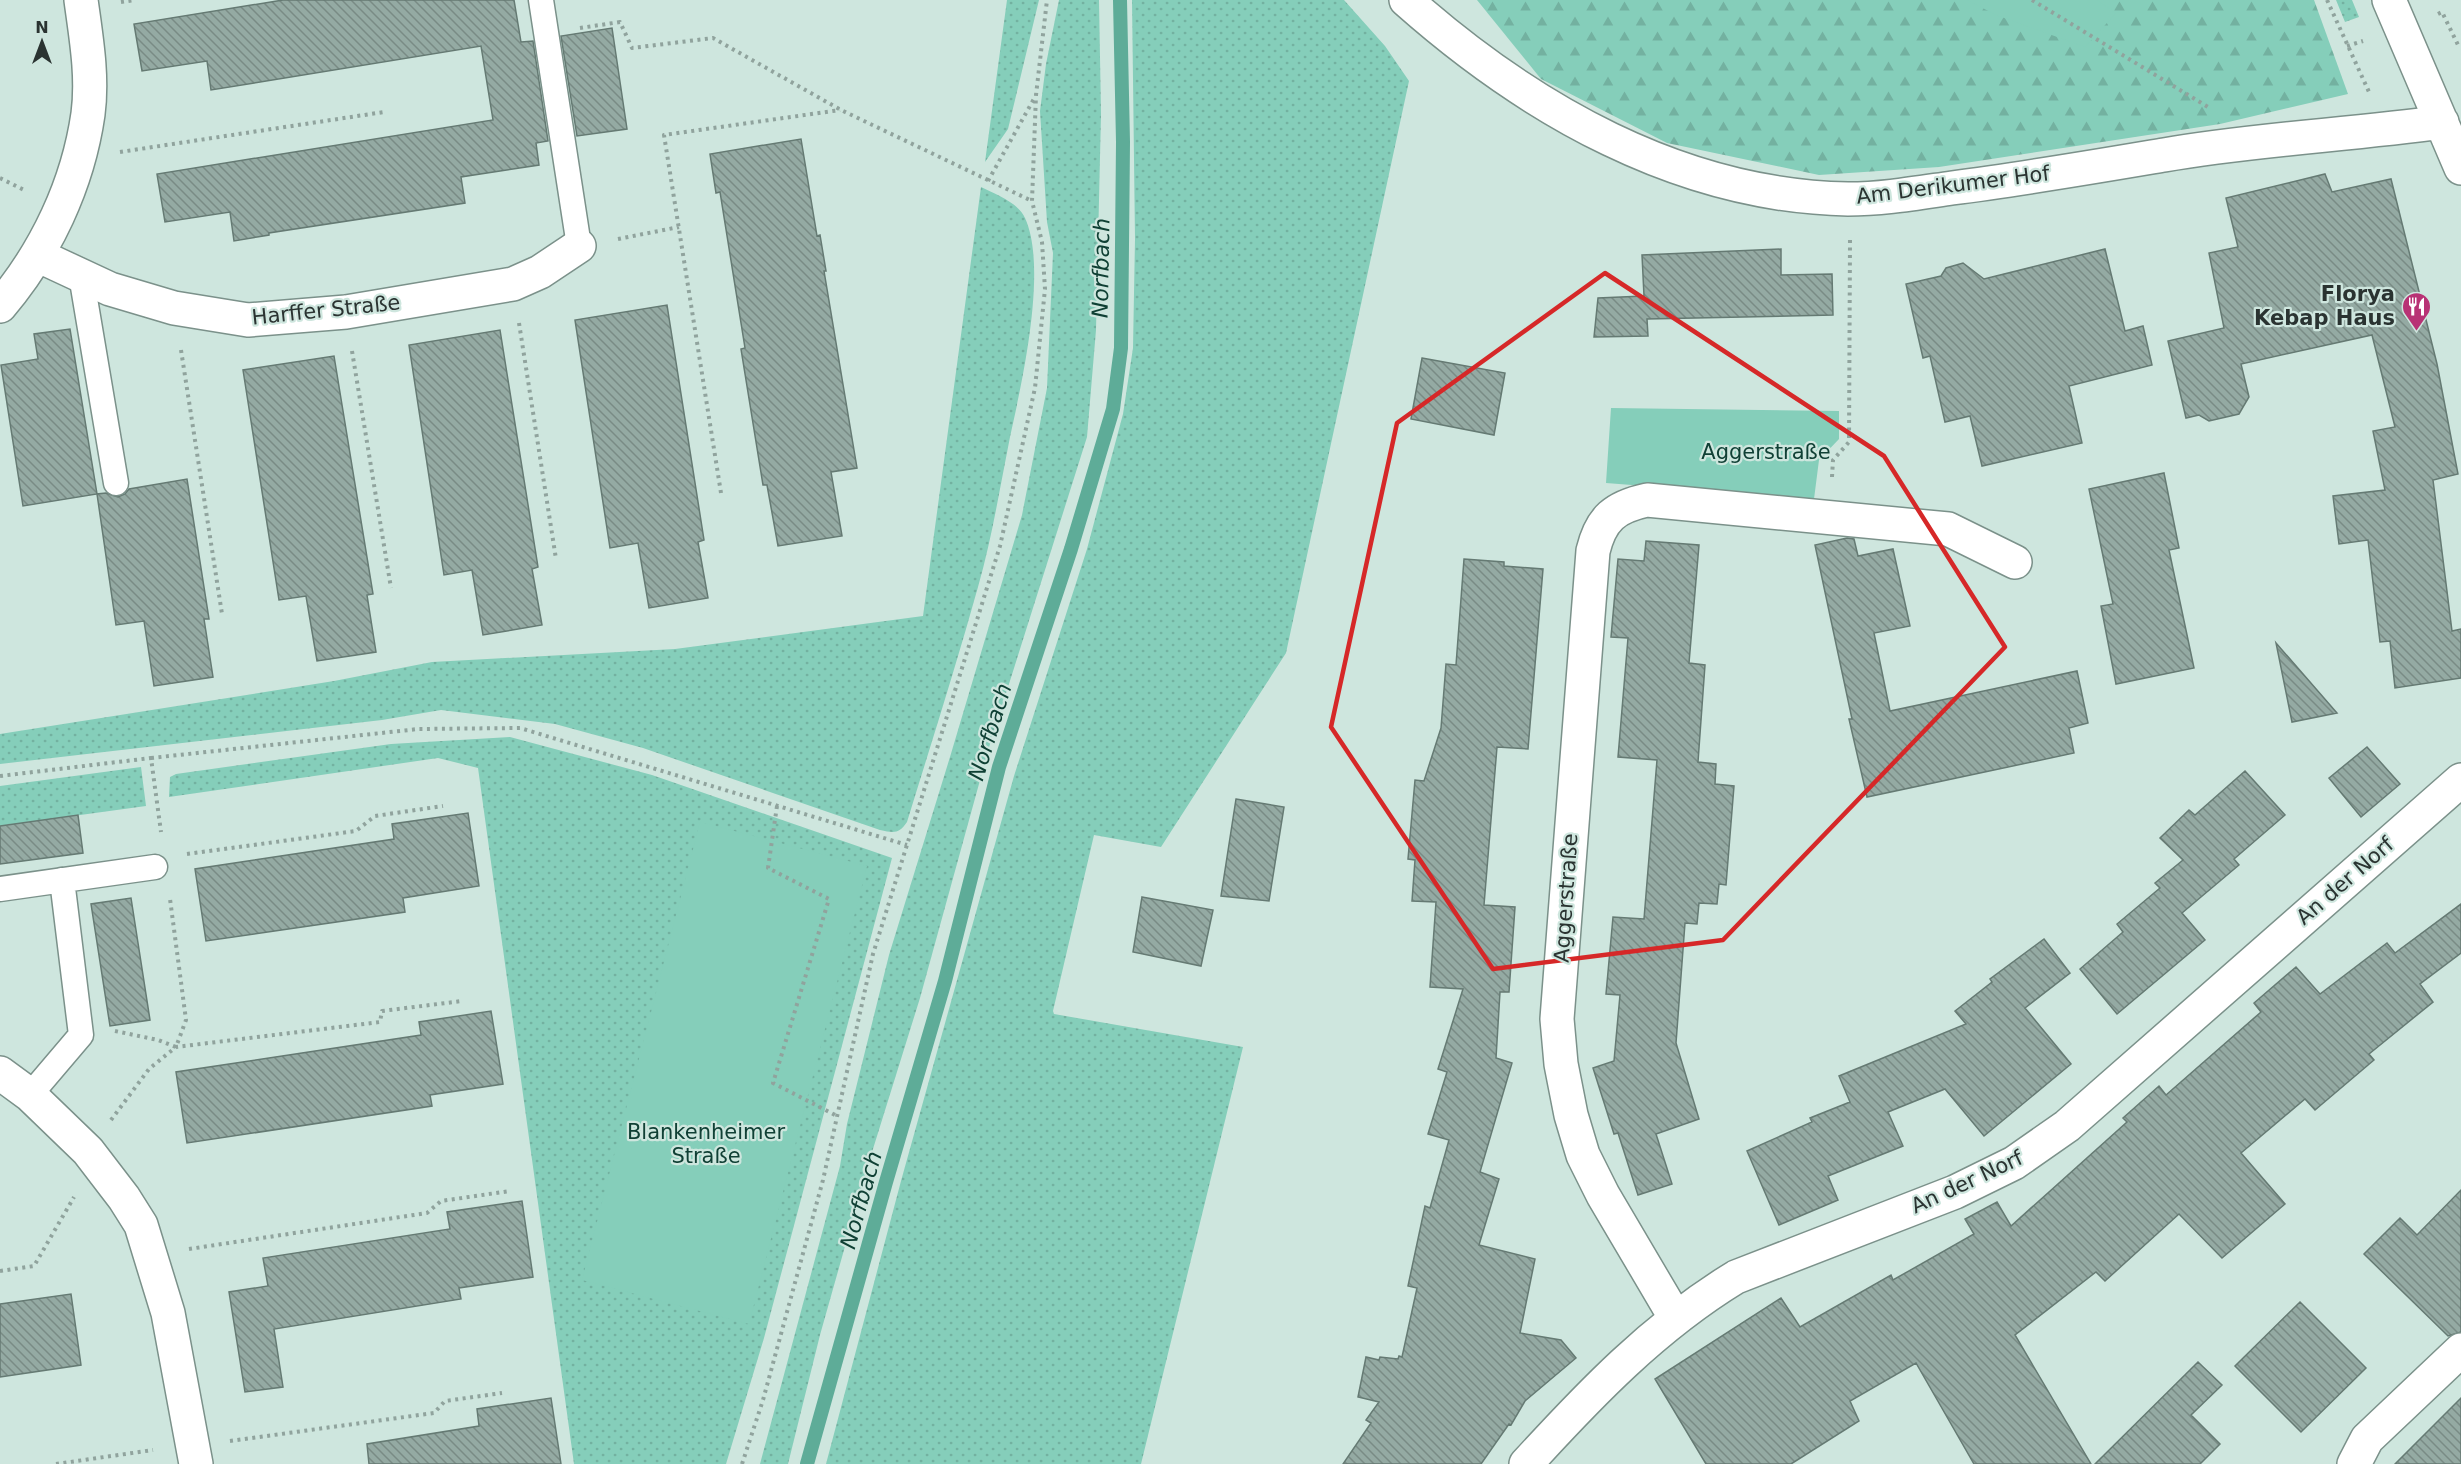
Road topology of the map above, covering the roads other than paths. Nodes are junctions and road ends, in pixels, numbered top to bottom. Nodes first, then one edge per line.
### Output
1 (81, 0) edge
2 (541, 0) edge
3 (1406, 0) edge
4 (2389, 0) edge
5 (2452, 118) edge
6 (2461, 168) edge
7 (579, 246) joint
8 (37, 255) junction
9 (81, 275) junction
10 (1, 304) edge
11 (116, 483) dead end
12 (2016, 562) dead end
13 (2461, 780) edge
14 (166, 862) road end
15 (62, 880) junction
16 (0, 889) edge
17 (0, 1073) edge
18 (30, 1095) junction
19 (1676, 1317) junction
20 (2461, 1350) edge
21 (195, 1455) edge
22 (1526, 1464) edge
23 (2354, 1464) edge

1 - 8 street
2 - 7 lane
3 - 5 street, Am Derikumer Hof
4 - 5 street
5 - 6 street
7 - 9 street, Harffer Straße
8 - 9 street, Harffer Straße
8 - 10 street
9 - 11 lane
12 - 19 street, Aggerstraße
13 - 19 street, An der Norf
14 - 15 lane
15 - 16 lane
15 - 18 lane
17 - 18 street
18 - 21 street
19 - 22 street, An der Norf
20 - 23 street

